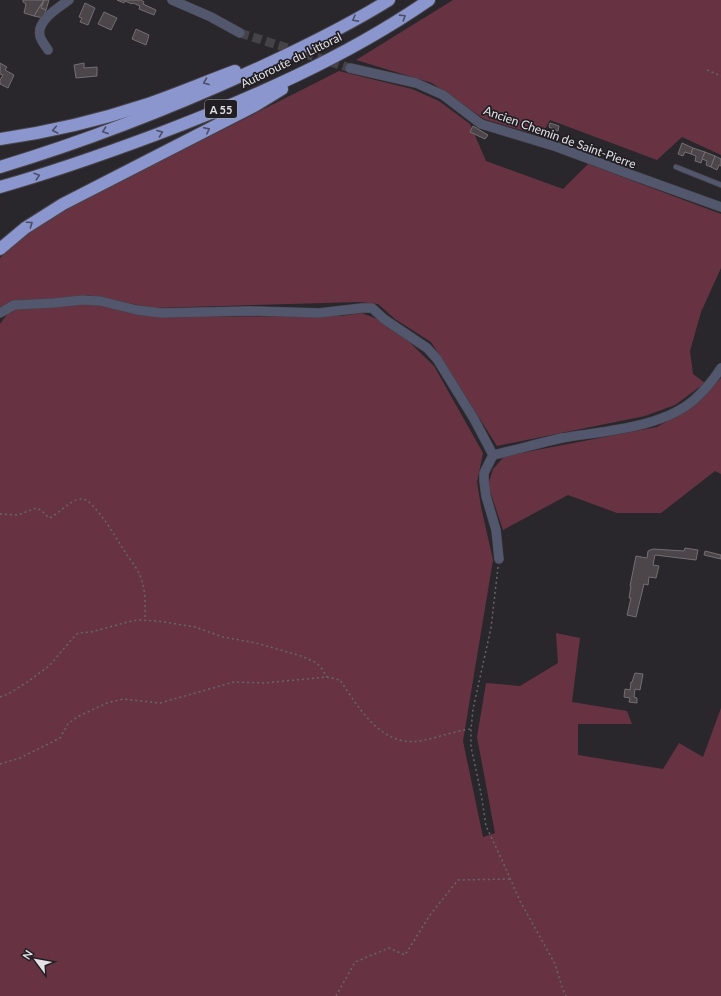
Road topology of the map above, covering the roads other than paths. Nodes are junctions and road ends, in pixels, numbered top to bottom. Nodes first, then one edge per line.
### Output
1 (69, 0) edge
2 (172, 0) edge
3 (389, 0) edge
4 (430, 0) edge
5 (378, 32) junction
6 (240, 33) tunnel mouth
7 (321, 39) junction
8 (48, 50) dead end
9 (350, 68) tunnel mouth
10 (0, 139) edge
11 (0, 167) edge
12 (676, 167) dead end
13 (721, 185) edge
14 (0, 187) edge
15 (721, 207) edge
16 (0, 249) edge
17 (0, 313) edge
18 (721, 368) edge
19 (493, 455) junction
20 (499, 559) road end

1 - 8 street
2 - 6 street
3 -> 7 highway, Autoroute du Littoral / A 55
5 -> 4 highway, Autoroute du Littoral / A 55
14 -> 5 highway, Autoroute du Littoral / A 55
16 -> 5 highway
7 -> 10 highway
7 -> 11 highway, Autoroute du Littoral / A 55
9 - 15 street, Ancien Chemin de Saint-Pierre
12 - 13 lane
17 - 19 street
18 - 19 street
19 - 20 street

